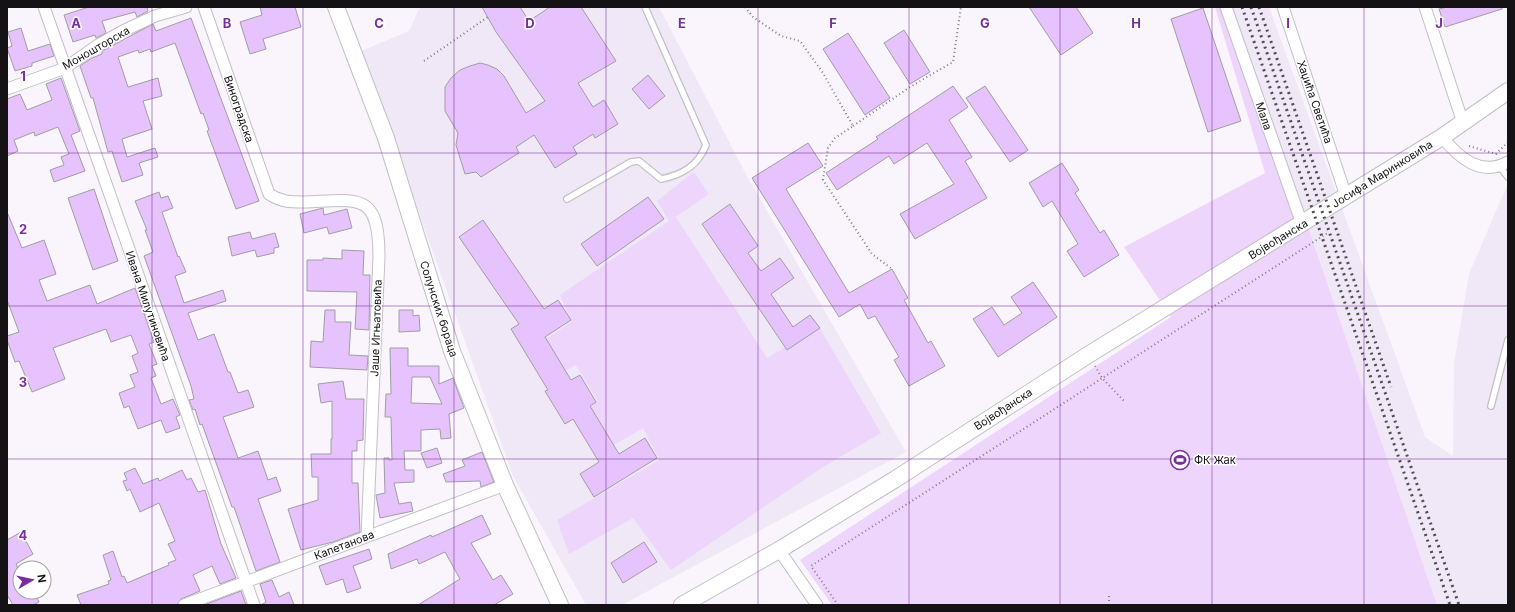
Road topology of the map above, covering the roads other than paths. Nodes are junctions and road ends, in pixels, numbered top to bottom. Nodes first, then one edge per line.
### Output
1 (44, 7) edge
2 (186, 7) edge
3 (204, 7) edge
4 (336, 7) edge
5 (645, 7) edge
6 (1226, 7) edge
7 (1283, 7) edge
8 (1425, 7) edge
9 (65, 68) junction
10 (7, 89) edge
11 (1508, 90) edge
12 (1463, 123) junction
13 (1447, 142) junction
14 (1504, 165) edge
15 (1508, 177) edge
16 (1346, 196) junction
17 (567, 198) dead end
18 (284, 202) joint
19 (1322, 212) joint
20 (1302, 224) junction
21 (1508, 340) edge
22 (1491, 406) dead end
23 (505, 485) junction
24 (367, 536) junction
25 (779, 550) junction
26 (245, 582) junction
27 (184, 605) edge
28 (254, 605) edge
29 (560, 605) edge
30 (682, 605) edge
31 (817, 605) edge

1 - 9 street, Ивана Милутиновића
2 - 9 street, Моношторска
3 - 18 street, Виноградска
4 - 23 street, Солунских бораца
5 - 17 lane
6 - 20 street, Мала
7 - 16 street, Хаџића Светића
8 - 12 street
9 - 10 street, Моношторска
9 - 26 street, Ивана Милутиновића
11 - 12 street, Јосифа Маринковића
12 - 13 street, Јосифа Маринковића
13 - 14 street, Јосифа Маринковића
13 - 16 street, Јосифа Маринковића
14 - 15 lane
16 - 19 street, Јосифа Маринковића
18 - 24 street, Јаше Игњатовића
19 - 20 street, Војвођанска
20 - 25 street, Војвођанска
21 - 22 lane
23 - 24 street, Капетанова
23 - 29 street, Солунских бораца
24 - 26 street, Капетанова
25 - 30 street, Војвођанска
25 - 31 street
26 - 27 street, Капетанова
26 - 28 street, Ивана Милутиновића

